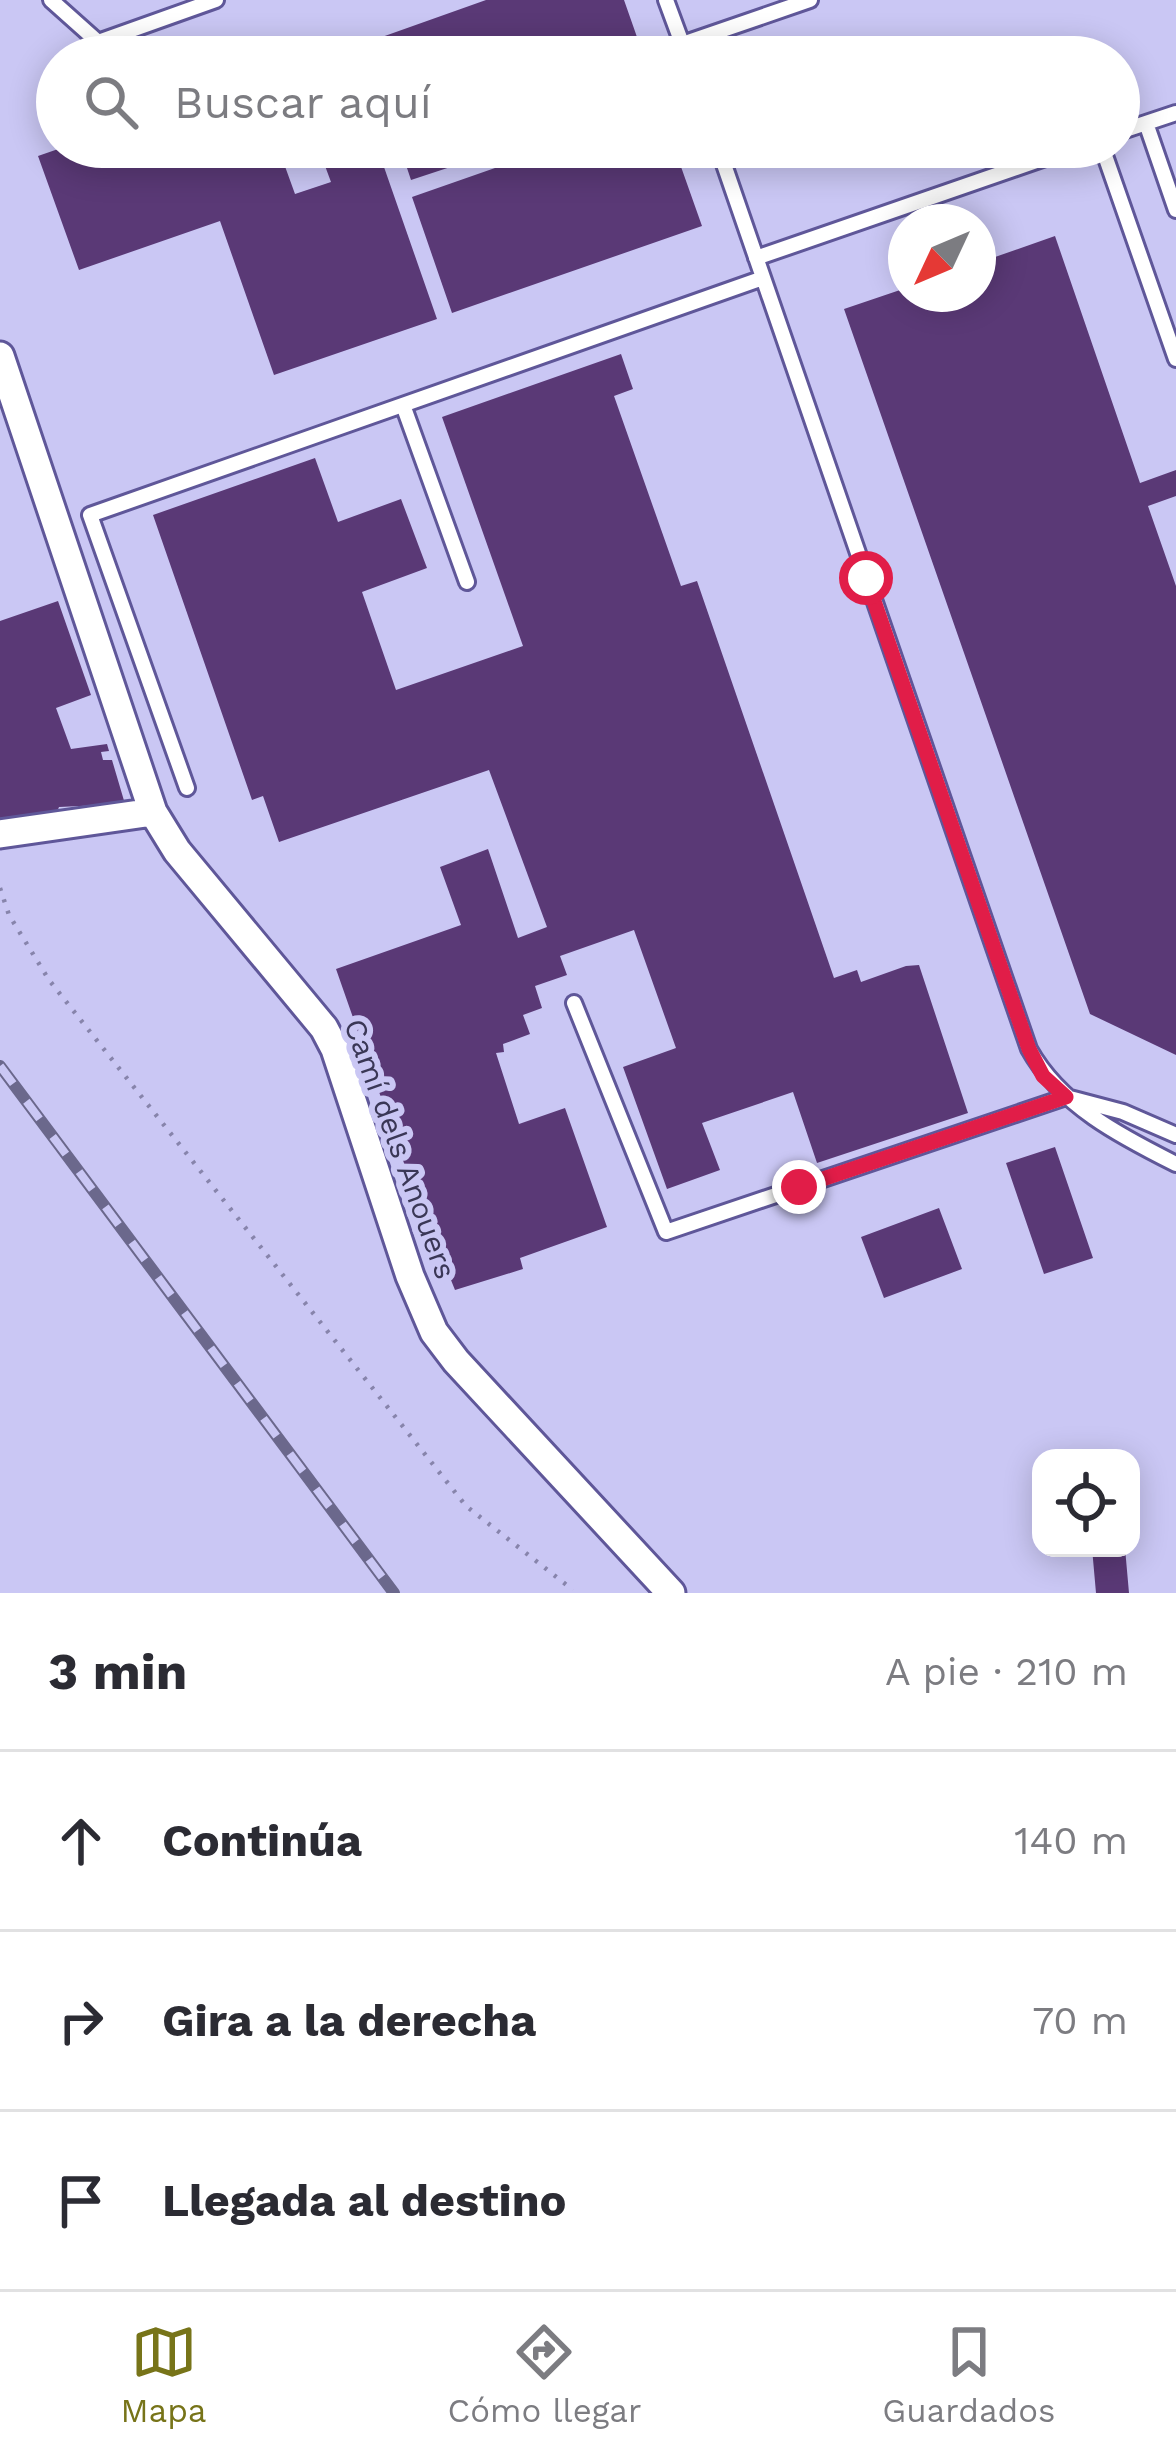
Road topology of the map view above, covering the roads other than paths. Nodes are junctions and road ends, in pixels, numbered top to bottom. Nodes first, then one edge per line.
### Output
1 (51, 0) edge
2 (216, 0) edge
3 (666, 0) edge
4 (811, 0) edge
5 (91, 36) edge
6 (115, 36) edge
7 (679, 36) edge
8 (720, 36) edge
9 (1176, 112) edge
10 (1146, 123) junction
11 (1140, 125) edge
12 (725, 168) edge
13 (1016, 168) edge
14 (1109, 168) edge
15 (1176, 210) edge
16 (756, 258) junction
17 (763, 278) junction
18 (0, 356) edge
19 (1176, 359) edge
20 (403, 404) junction
21 (467, 582) dead end
22 (187, 788) dead end
23 (153, 812) junction
24 (0, 834) edge
25 (574, 1003) dead end
26 (1066, 1097) junction
27 (1176, 1135) edge
28 (1176, 1164) edge
29 (671, 1593) edge

1 - 5 lane
2 - 6 lane
3 - 7 lane
4 - 8 lane
9 - 10 lane
10 - 11 lane
10 - 15 lane
12 - 16 lane
13 - 16 lane
14 - 19 lane
16 - 17 lane
17 - 20 lane
17 - 26 lane
18 - 23 street, Camí dels Anouers
20 - 21 lane
20 - 22 lane
23 - 24 street
23 - 29 street, Camí dels Anouers
25 - 26 lane
26 - 27 lane
26 - 28 lane

